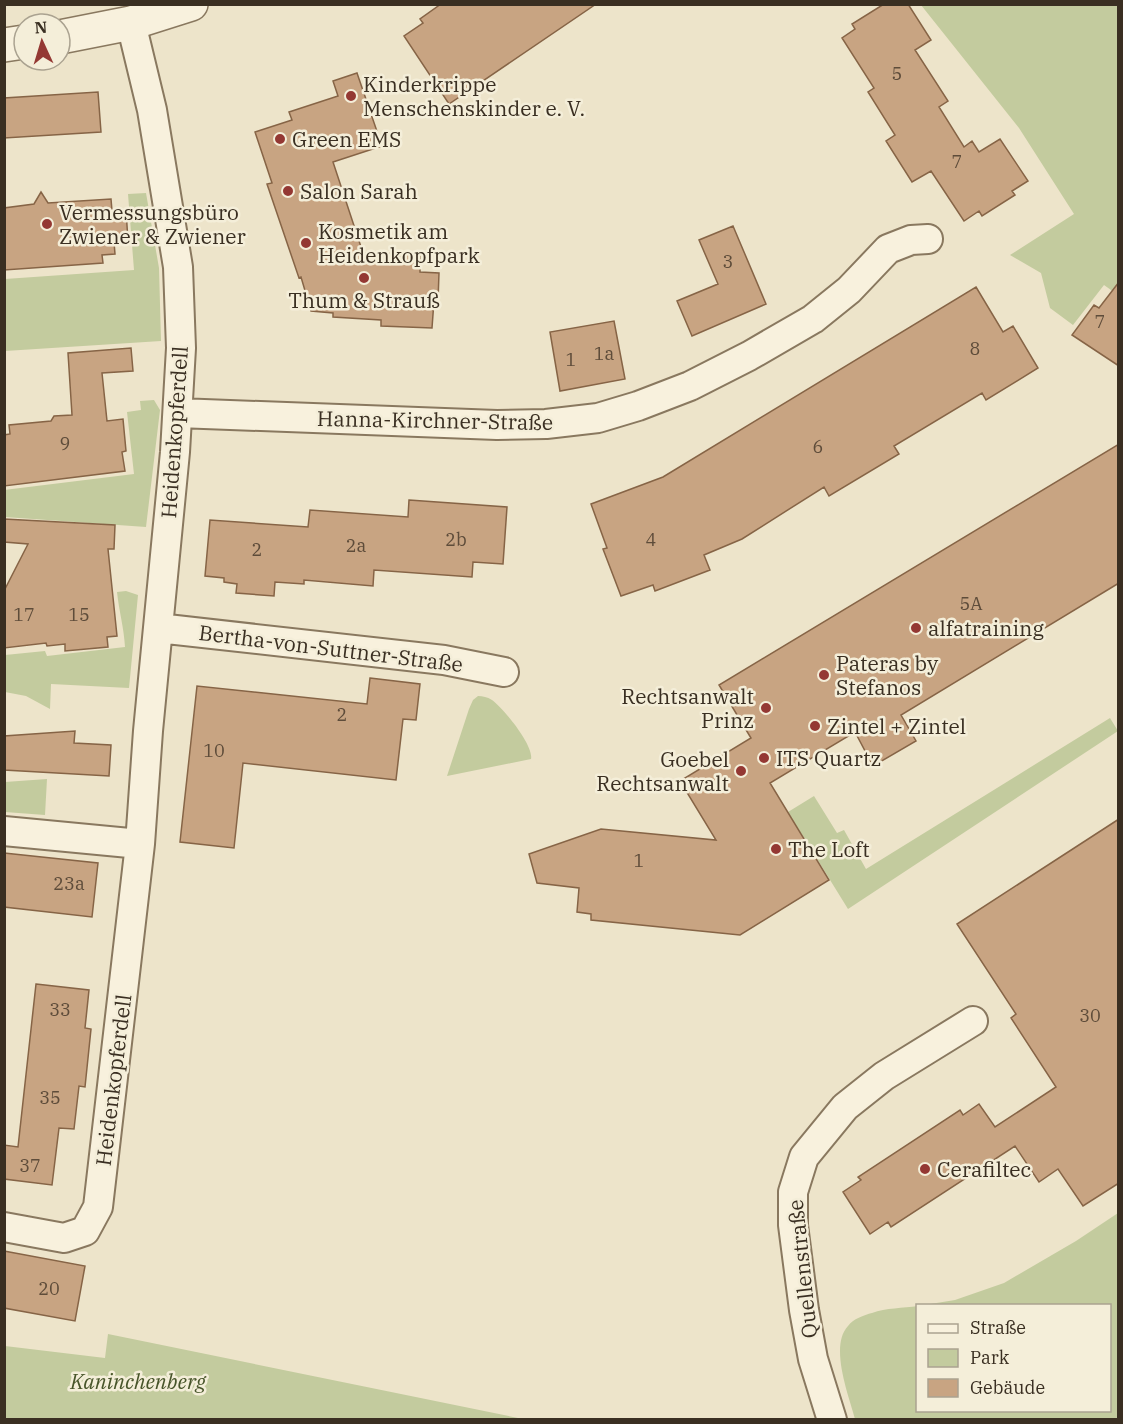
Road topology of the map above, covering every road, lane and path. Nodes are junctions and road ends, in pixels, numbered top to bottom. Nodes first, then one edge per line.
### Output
1 (191, 4) edge
2 (131, 23) junction
3 (72, 35) edge
4 (928, 239) dead end
5 (178, 414) junction
6 (158, 628) junction
7 (504, 672) dead end
8 (4, 831) edge
9 (140, 844) junction
10 (973, 1021) dead end
11 (4, 1227) edge
12 (832, 1419) edge

1 - 2 street
2 - 3 street
2 - 5 street, Heidenkopferdell
4 - 5 street, Hanna-Kirchner-Straße
5 - 6 street, Heidenkopferdell
6 - 7 street, Bertha-von-Suttner-Straße
6 - 9 street, Heidenkopferdell
8 - 9 street
9 - 11 street, Heidenkopferdell
10 - 12 street, Quellenstraße

